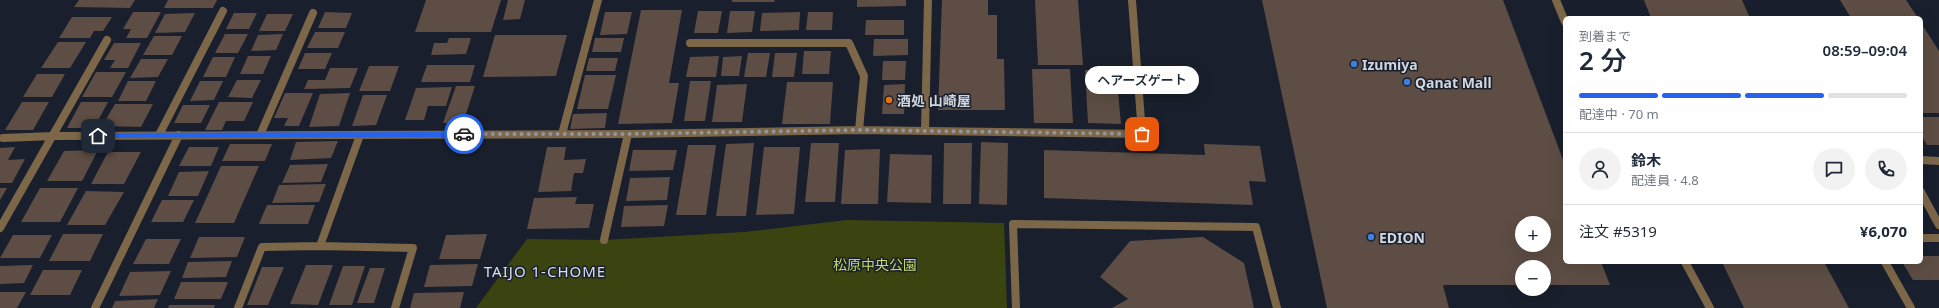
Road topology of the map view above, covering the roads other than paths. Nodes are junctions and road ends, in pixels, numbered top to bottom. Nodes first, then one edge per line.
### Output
1 (598, 0) edge
2 (928, 0) edge
3 (1132, 0) edge
4 (1556, 0) edge
5 (223, 11) dead end
6 (313, 13) dead end
7 (1563, 17) edge
8 (107, 40) dead end
9 (690, 43) dead end
10 (859, 130) junction
11 (925, 130) junction
12 (360, 134) junction
13 (562, 134) junction
14 (628, 134) junction
15 (159, 135) junction
16 (179, 135) junction
17 (260, 135) junction
18 (53, 136) junction
19 (3, 138) dead end
20 (1923, 160) edge
21 (1939, 161) edge
22 (1923, 196) edge
23 (1939, 225) edge
24 (0, 228) edge
25 (1923, 238) edge
26 (1939, 238) edge
27 (604, 240) dead end
28 (320, 246) junction
29 (1686, 264) edge
30 (1886, 264) edge
31 (95, 308) edge
32 (238, 308) edge
33 (395, 308) edge
34 (1016, 308) edge
35 (1278, 308) edge
36 (1710, 308) edge
37 (1911, 308) edge

1 - 13 street
2 - 11 street
3 - 11 street
4 - 7 street
5 - 15 street
6 - 17 street
8 - 18 street
9 - 10 street
10 - 11 street
10 - 14 street
12 - 13 street
12 - 17 street
12 - 28 street
13 - 14 street
14 - 27 street
15 - 16 street
15 - 18 street
16 - 17 street
16 - 31 street
18 - 19 street
18 - 24 street
20 - 21 street
22 - 23 street
25 - 26 street
28 - 32 street
28 - 33 street
29 - 36 street
30 - 37 street
34 - 35 street

